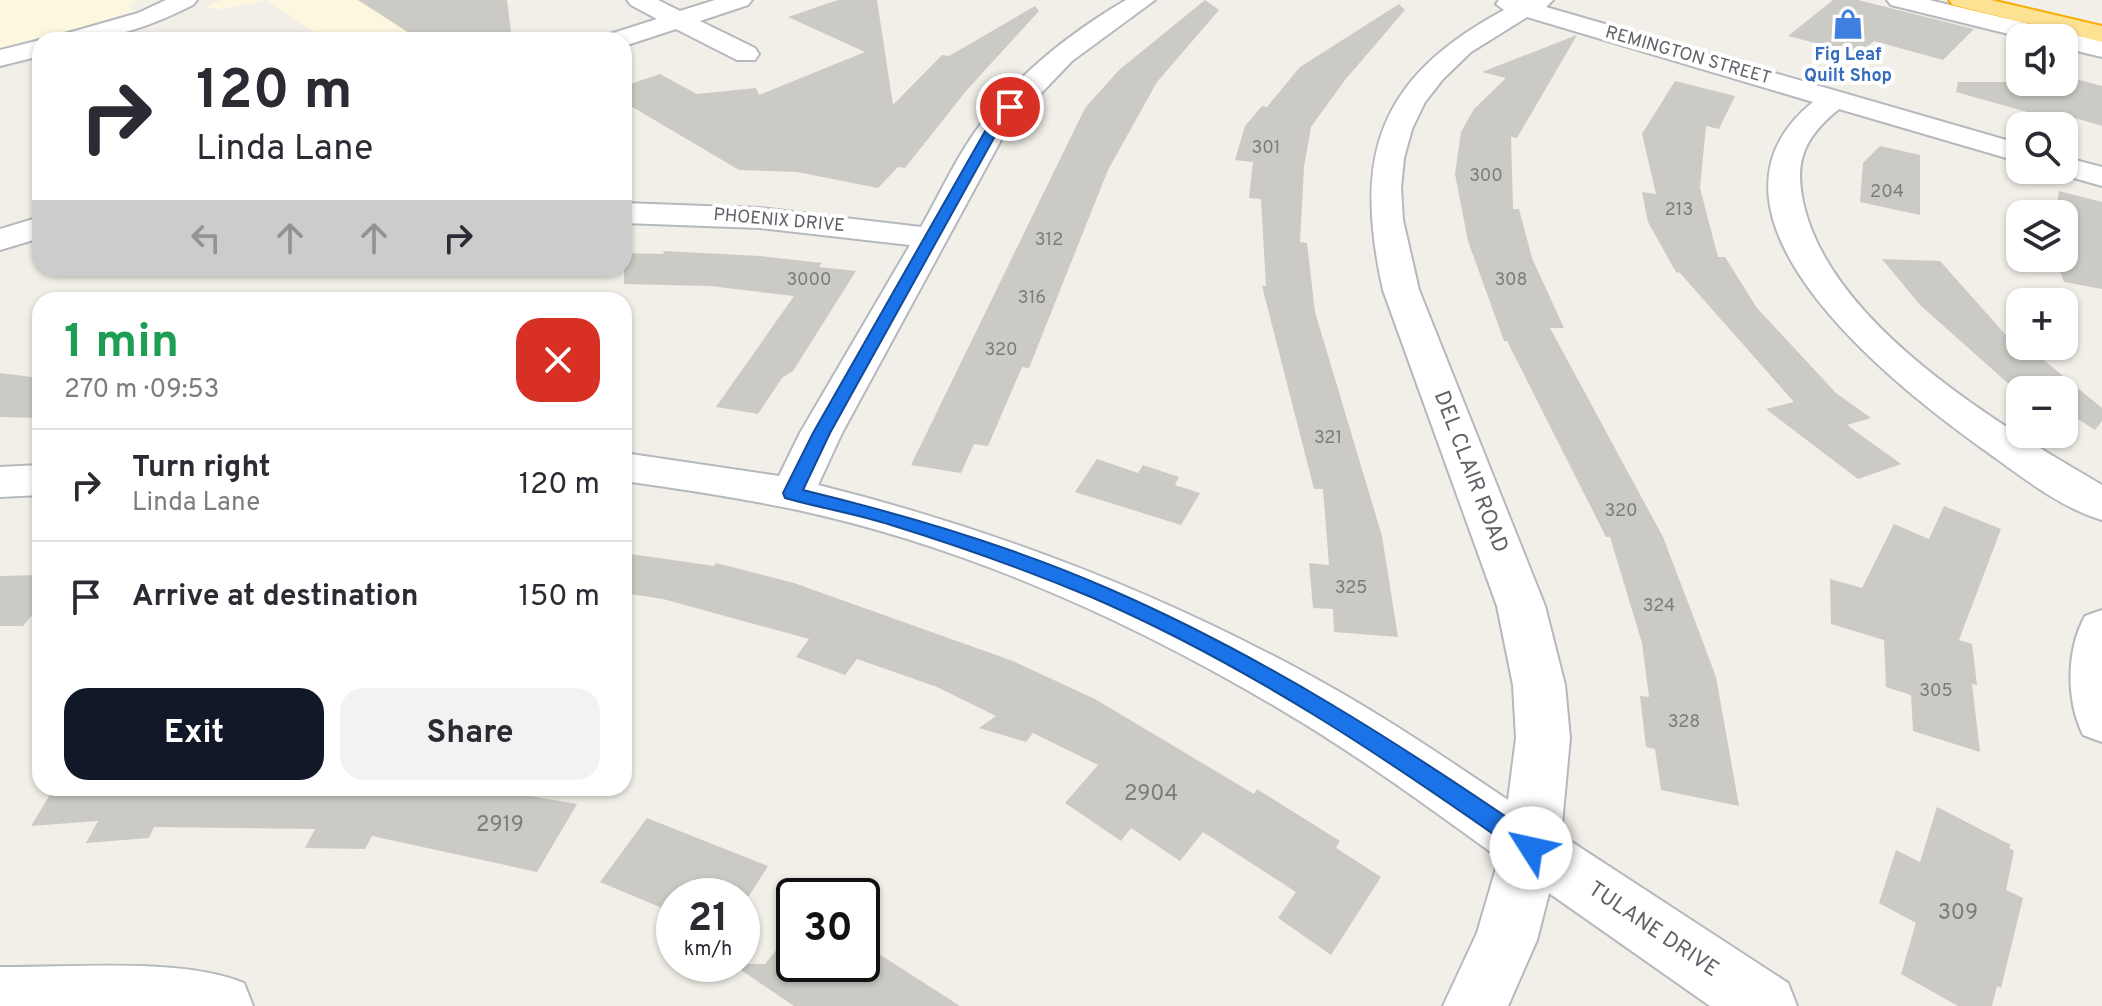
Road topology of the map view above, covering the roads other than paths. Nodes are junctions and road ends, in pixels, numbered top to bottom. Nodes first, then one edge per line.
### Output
1 (185, 0) edge
2 (639, 0) edge
3 (740, 0) edge
4 (1143, 0) edge
5 (1899, 0) edge
6 (1961, 0) edge
7 (2029, 0) edge
8 (1520, 3) edge
9 (2102, 17) edge
10 (679, 20) junction
11 (2006, 26) edge
12 (98, 32) edge
13 (2102, 34) edge
14 (632, 35) edge
15 (2078, 43) edge
16 (2102, 49) edge
17 (32, 50) edge
18 (746, 54) dead end
19 (0, 58) edge
20 (1834, 99) junction
21 (2006, 149) edge
22 (2078, 170) edge
23 (2102, 177) edge
24 (632, 213) edge
25 (32, 230) edge
26 (933, 238) junction
27 (0, 240) edge
28 (632, 468) edge
29 (32, 480) edge
30 (0, 482) edge
31 (792, 493) junction
32 (2102, 505) edge
33 (2102, 629) edge
34 (2102, 720) edge
35 (1531, 848) junction
36 (0, 999) edge
37 (221, 1006) edge
38 (1475, 1006) edge
39 (1765, 1006) edge

1 - 12 street
2 - 10 street
3 - 10 street
4 - 26 street
5 - 11 street
6 - 13 highway
7 - 9 highway
8 - 20 street, REMINGTON STREET
8 - 35 street, DEL CLAIR ROAD
10 - 14 street
10 - 18 street
15 - 16 street
17 - 19 street
20 - 21 street, REMINGTON STREET
20 - 32 street
22 - 23 street
24 - 26 street, PHOENIX DRIVE
25 - 27 street
26 - 31 street
28 - 31 street, TULANE DRIVE
29 - 30 street
31 - 35 street, TULANE DRIVE
33 - 34 street
35 - 38 street, DEL CLAIR ROAD
35 - 39 street, TULANE DRIVE
36 - 37 street

